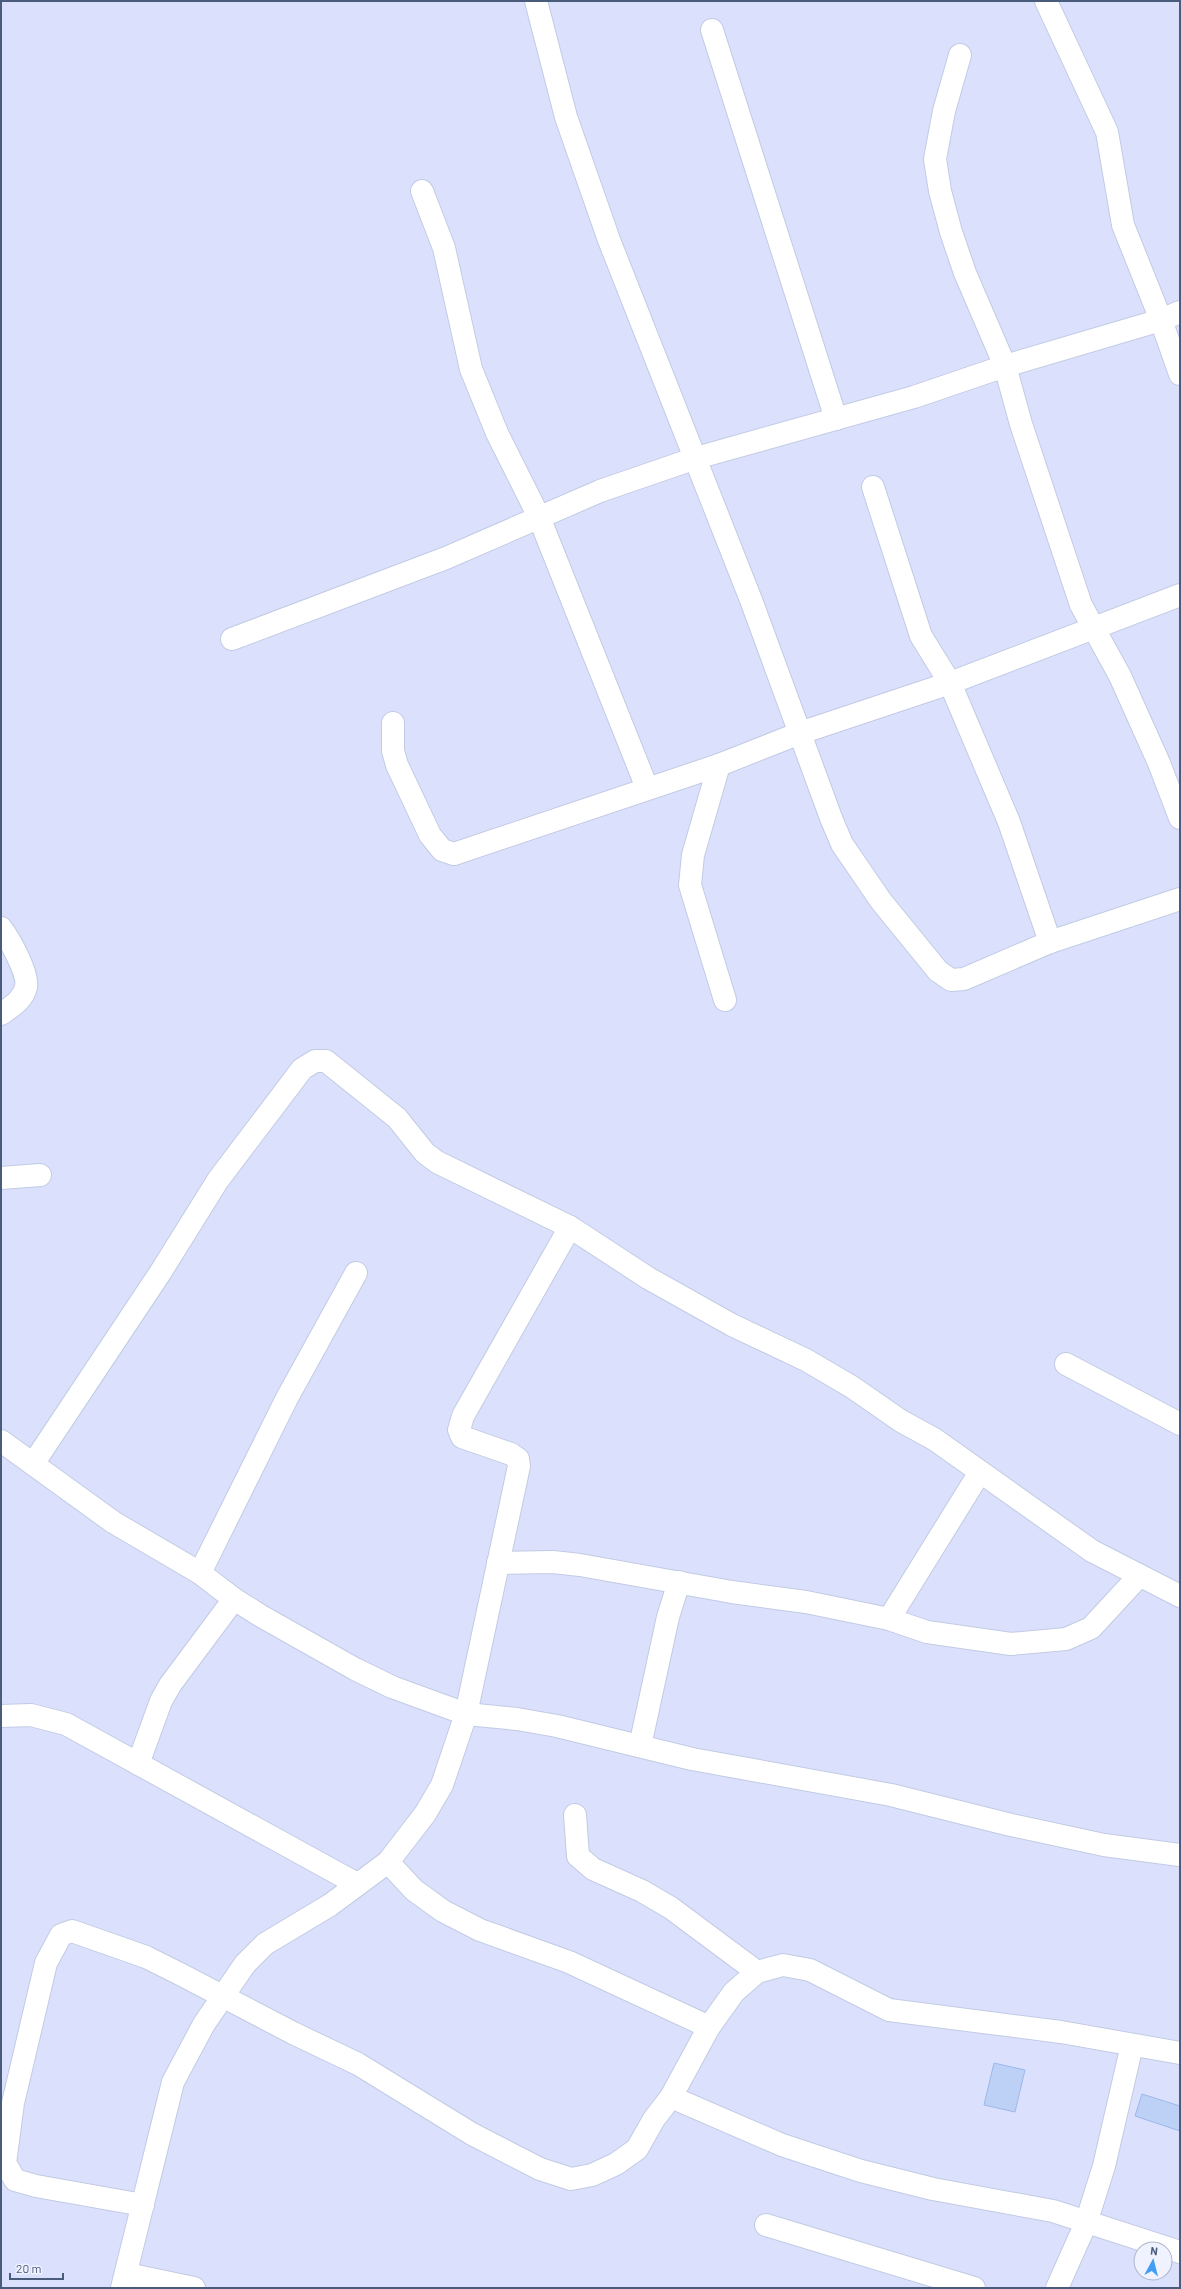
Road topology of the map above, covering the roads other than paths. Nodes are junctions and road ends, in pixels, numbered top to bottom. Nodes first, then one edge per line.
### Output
1 (536, 1) edge
2 (1046, 1) edge
3 (712, 30) dead end
4 (960, 55) dead end
5 (422, 191) dead end
6 (1171, 316) edge
7 (1005, 366) junction
8 (1180, 374) edge
9 (836, 419) junction
10 (696, 458) junction
11 (873, 487) dead end
12 (539, 517) junction
13 (1180, 595) edge
14 (1093, 628) junction
15 (232, 640) dead end
16 (950, 683) junction
17 (392, 723) dead end
18 (800, 733) junction
19 (719, 765) junction
20 (647, 788) junction
21 (1180, 818) edge
22 (1180, 899) edge
23 (1, 928) edge
24 (1050, 942) junction
25 (725, 1000) dead end
26 (1, 1014) edge
27 (40, 1175) dead end
28 (1, 1178) edge
29 (570, 1227) junction
30 (356, 1274) dead end
31 (1066, 1364) dead end
32 (1180, 1424) edge
33 (1, 1441) edge
34 (33, 1464) junction
35 (980, 1472) junction
36 (498, 1563) junction
37 (200, 1573) junction
38 (1138, 1576) junction
39 (679, 1582) junction
40 (1180, 1596) edge
41 (234, 1599) junction
42 (889, 1619) junction
43 (466, 1714) junction
44 (1, 1716) edge
45 (640, 1746) junction
46 (138, 1764) junction
47 (575, 1814) dead end
48 (1180, 1855) edge
49 (388, 1862) junction
50 (357, 1884) junction
51 (757, 1972) junction
52 (222, 1995) junction
53 (709, 2027) junction
54 (1132, 2045) junction
55 (1180, 2053) edge
56 (671, 2097) junction
57 (143, 2205) junction
58 (1086, 2223) junction
59 (766, 2225) dead end
60 (1180, 2252) edge
61 (125, 2281) edge
62 (194, 2288) edge
63 (974, 2288) edge
64 (1057, 2288) edge

1 - 10 street
2 - 6 street
3 - 9 street
4 - 7 street
5 - 12 street
6 - 7 street
6 - 8 street
7 - 9 street
7 - 14 street
9 - 10 street
10 - 12 street
10 - 18 street
11 - 16 street
12 - 15 street
12 - 20 street
13 - 14 street
14 - 16 street
14 - 21 street
16 - 18 street
16 - 24 street
17 - 20 street
18 - 19 street
18 - 24 street
19 - 20 street
19 - 25 street
22 - 24 street
23 - 26 street
27 - 28 street
29 - 34 street
29 - 35 street
29 - 36 street
30 - 37 street
31 - 32 street
33 - 34 street
34 - 37 street
35 - 38 street
35 - 42 street
36 - 39 street
36 - 43 street
37 - 41 street
38 - 40 street
38 - 42 street
39 - 42 street
39 - 45 street
41 - 43 street
41 - 46 street
43 - 45 street
43 - 49 street
44 - 46 street
45 - 48 street
46 - 50 street
47 - 51 street
49 - 50 street
49 - 53 street
50 - 52 street
51 - 53 street
51 - 54 street
52 - 56 street
52 - 57 street
52 - 57 street
53 - 56 street
54 - 55 street
54 - 58 street
56 - 58 street
57 - 61 street
58 - 60 street
58 - 64 street
59 - 63 street
61 - 62 street

